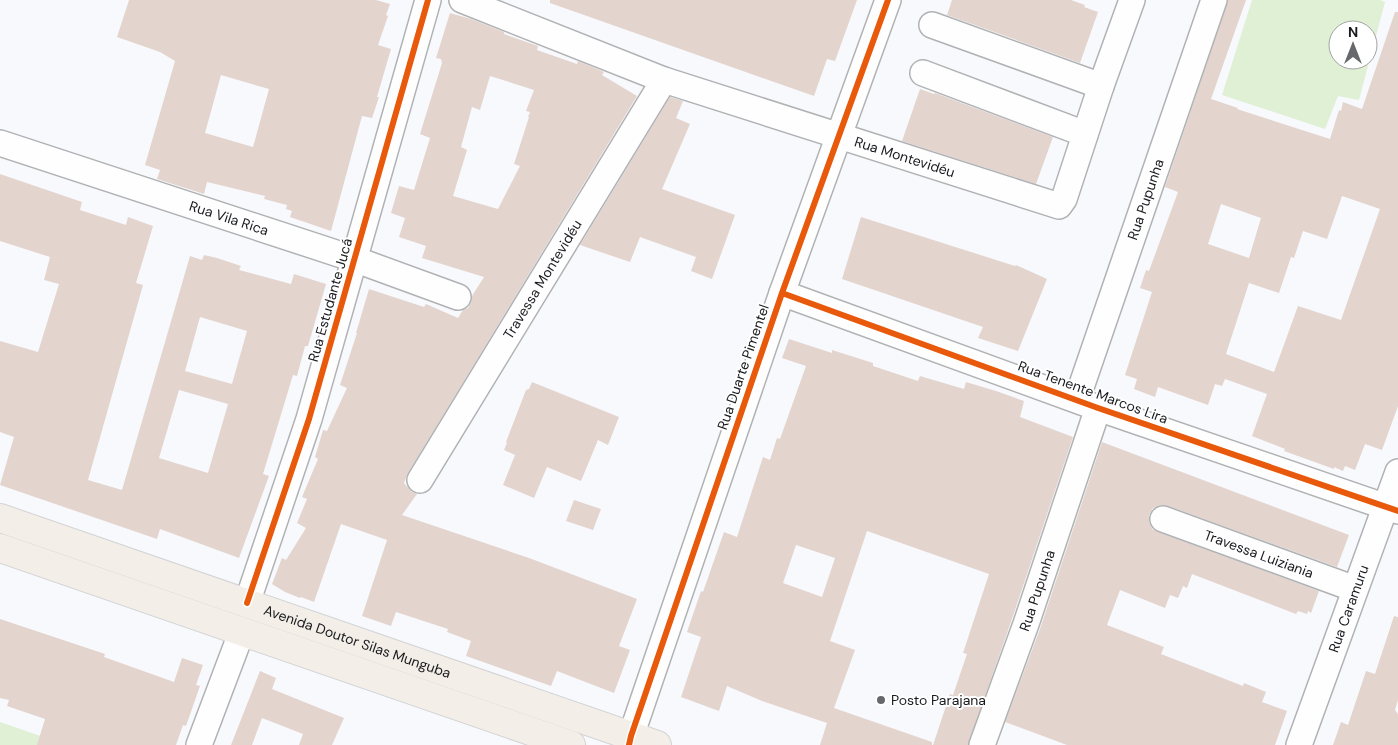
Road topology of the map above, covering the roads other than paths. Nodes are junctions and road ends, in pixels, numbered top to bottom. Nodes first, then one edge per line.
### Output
1 (428, 0) edge
2 (462, 0) edge
3 (888, 0) edge
4 (1132, 0) edge
5 (1214, 0) edge
6 (932, 25) dead end
7 (923, 72) dead end
8 (664, 80) junction
9 (1101, 86) junction
10 (1085, 134) junction
11 (839, 135) junction
12 (0, 143) edge
13 (354, 259) junction
14 (782, 293) junction
15 (458, 297) dead end
16 (1088, 403) junction
17 (1398, 472) edge
18 (420, 480) dead end
19 (1392, 509) edge
20 (0, 518) edge
21 (1163, 519) dead end
22 (0, 548) edge
23 (1355, 589) junction
24 (247, 603) junction
25 (242, 631) junction
26 (528, 738) edge
27 (630, 740) edge
28 (200, 745) edge
29 (571, 745) edge
30 (657, 745) edge
31 (982, 745) edge
32 (1300, 745) edge

1 - 13 street, Rua Estudante Jucá
2 - 8 street, Rua Montevidéu
3 - 11 street, Rua Duarte Pimentel
4 - 9 street, Rua Montevidéu
5 - 16 street, Rua Pupunha
6 - 9 street
7 - 10 street
8 - 11 street, Rua Montevidéu
8 - 18 street, Travessa Montevidéu
9 - 10 street, Rua Montevidéu
10 - 11 street, Rua Montevidéu
11 - 14 street, Rua Duarte Pimentel
12 - 13 street, Rua Vila Rica
13 - 15 street, Rua Vila Rica
13 - 24 street, Rua Estudante Jucá
14 - 16 street, Rua Tenente Marcos Lira
14 - 27 street, Rua Duarte Pimentel
16 - 19 street, Rua Tenente Marcos Lira
16 - 31 street, Rua Pupunha
17 - 19 street, Rua Caramuru
19 - 23 street, Rua Caramuru
20 - 24 main road, Avenida Doutor Silas Munguba
21 - 23 street, Travessa Luiziania
22 - 25 main road, Avenida Doutor Silas Munguba
23 - 32 street, Rua Caramuru
24 - 27 main road, Avenida Doutor Silas Munguba
25 - 26 main road, Avenida Doutor Silas Munguba
25 - 28 street
26 - 29 main road, Avenida Doutor Silas Munguba
27 - 30 main road, Avenida Doutor Silas Munguba

